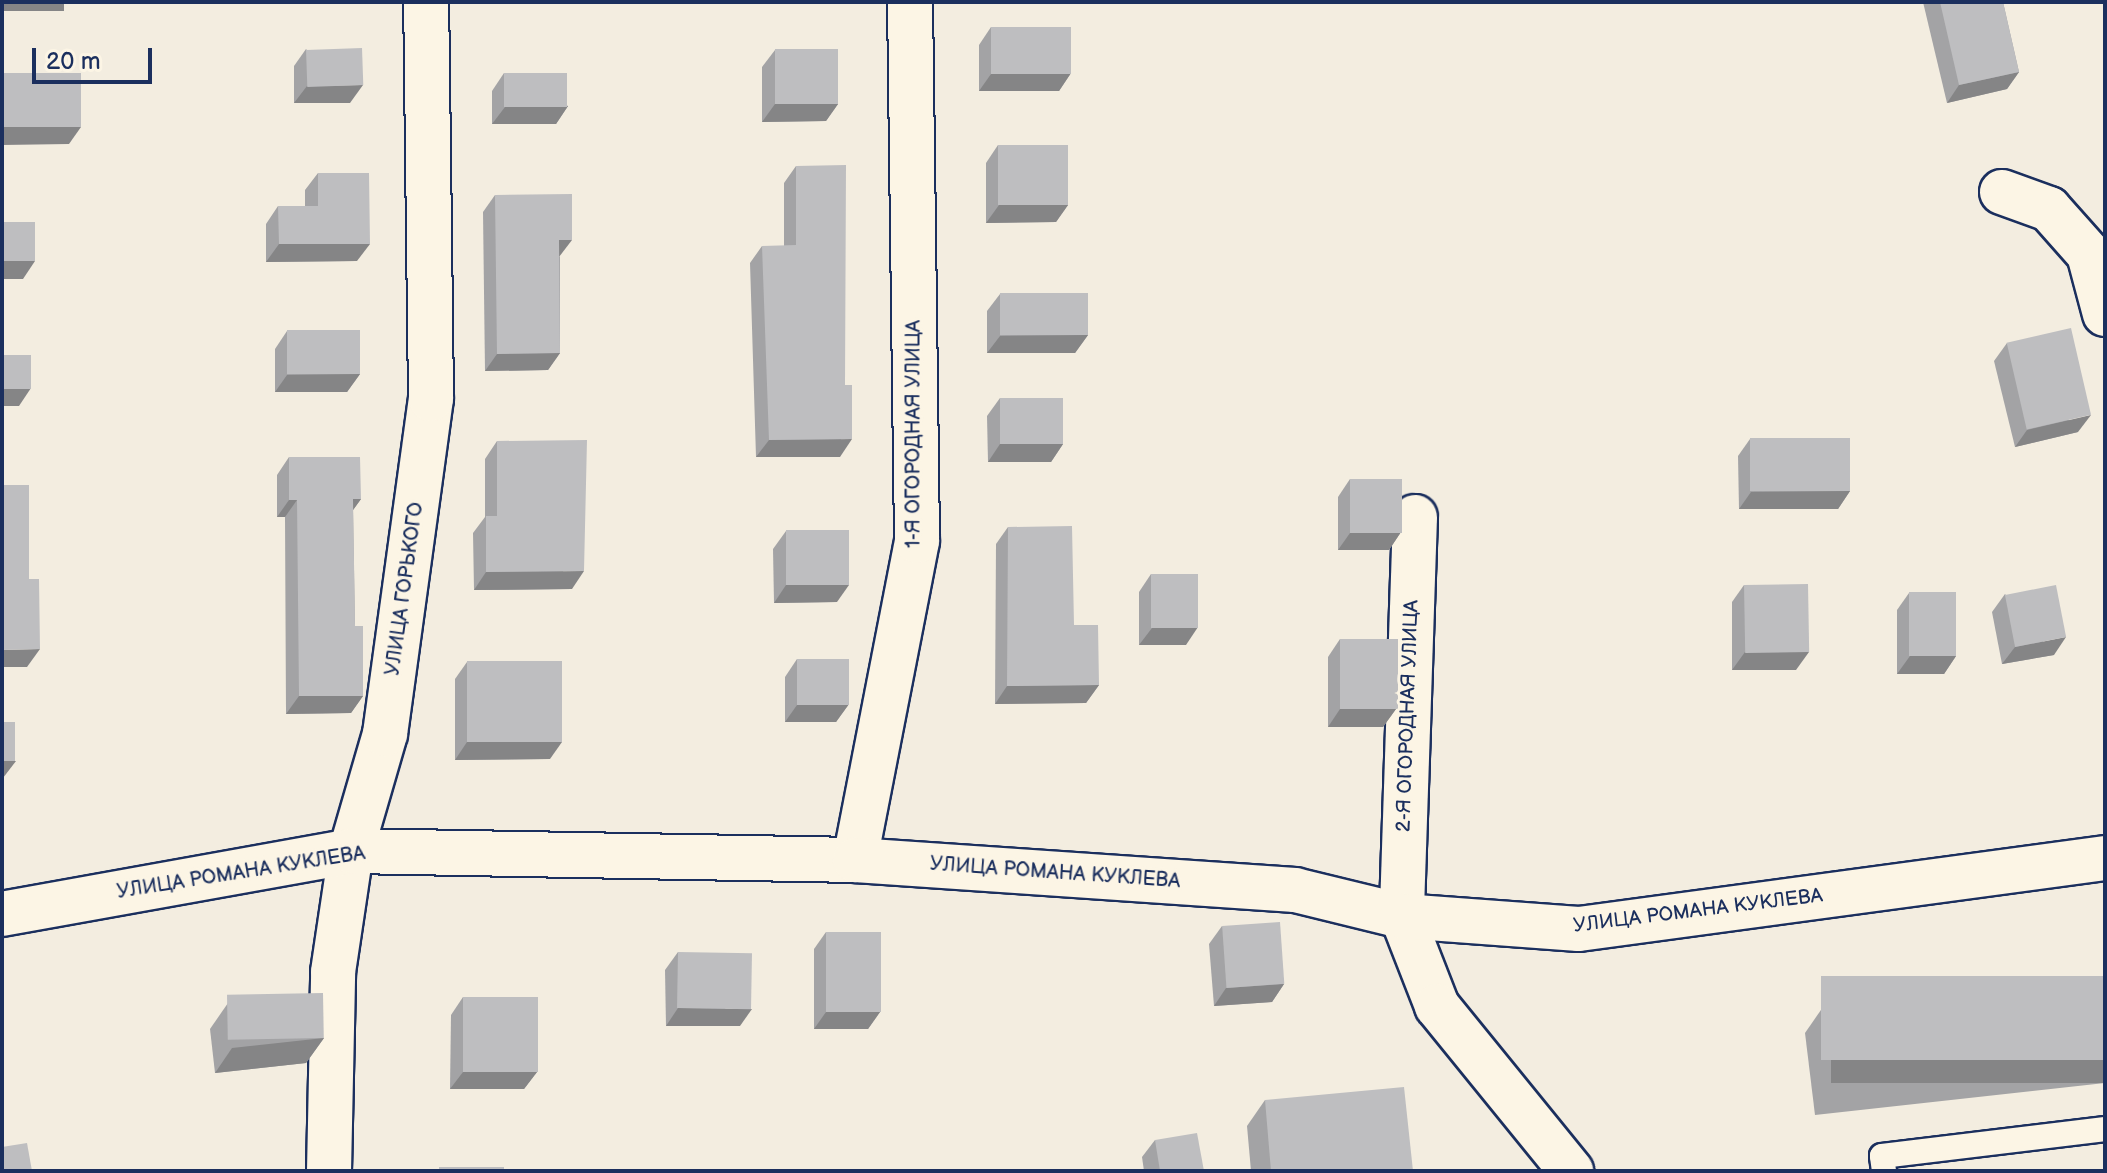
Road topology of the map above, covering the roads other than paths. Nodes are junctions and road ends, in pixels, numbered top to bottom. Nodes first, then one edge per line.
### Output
1 (426, 2) edge
2 (910, 2) edge
3 (2002, 192) dead end
4 (2105, 314) edge
5 (1415, 517) dead end
6 (351, 851) junction
7 (2105, 858) edge
8 (855, 860) junction
9 (2, 914) edge
10 (1402, 916) junction
11 (2105, 1129) edge
12 (329, 1171) edge
13 (1571, 1171) edge
14 (1884, 1171) edge

1 - 6 street, УЛИЦА ГОРЬКОГО
2 - 8 street, 1-Я ОГОРОДНАЯ УЛИЦА
3 - 4 street
5 - 10 street, 2-Я ОГОРОДНАЯ УЛИЦА
6 - 8 street, УЛИЦА РОМАНА КУКЛЕВА
6 - 9 street, УЛИЦА РОМАНА КУКЛЕВА
6 - 12 street, УЛИЦА ГОРЬКОГО
7 - 10 street, УЛИЦА РОМАНА КУКЛЕВА
8 - 10 street, УЛИЦА РОМАНА КУКЛЕВА
10 - 13 street
11 - 14 lane

